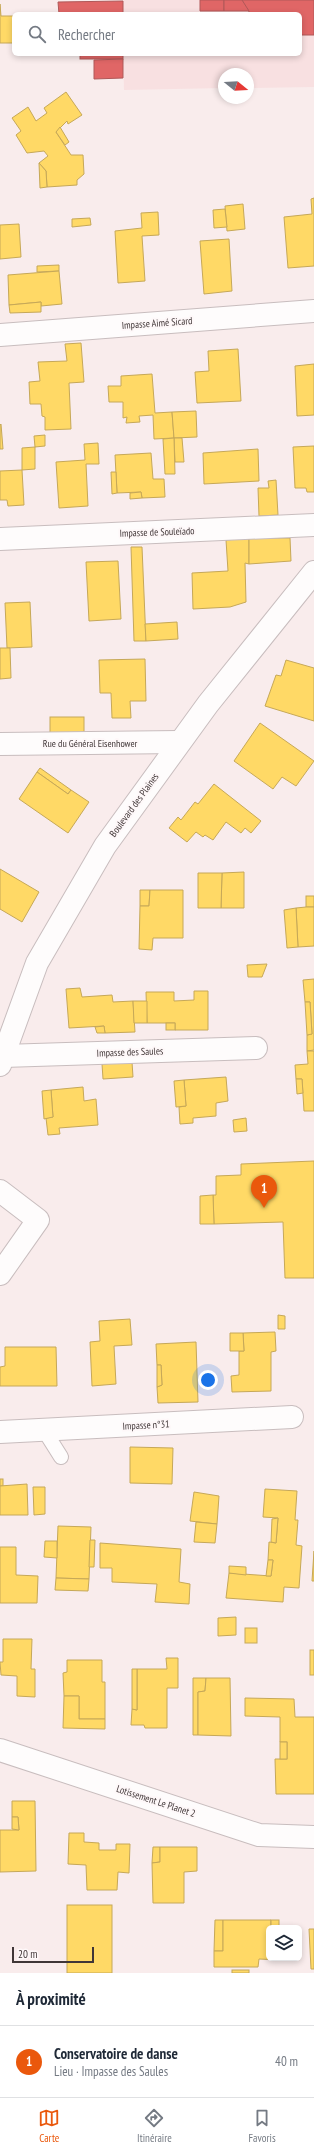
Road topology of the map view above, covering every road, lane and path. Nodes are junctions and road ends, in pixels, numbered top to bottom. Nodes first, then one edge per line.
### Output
1 (314, 311) edge
2 (0, 334) edge
3 (314, 525) edge
4 (0, 539) edge
5 (314, 572) edge
6 (179, 742) junction
7 (0, 744) edge
8 (256, 1048) dead end
9 (2, 1060) edge
10 (0, 1191) edge
11 (0, 1274) edge
12 (292, 1417) dead end
13 (44, 1430) junction
14 (0, 1432) edge
15 (62, 1457) dead end
16 (0, 1750) edge
17 (314, 1838) edge

1 - 2 street, Impasse Aimé Sicard
3 - 4 street, Impasse de Souleïado
5 - 6 street, Boulevard des Plaines
6 - 7 street, Rue du Général Eisenhower
6 - 9 street, Boulevard des Plaines
8 - 9 street, Impasse des Saules
10 - 11 street
12 - 13 street, Impasse n°31
13 - 14 street, Impasse n°31
13 - 15 lane
16 - 17 street, Lotissement Le Planet 2

